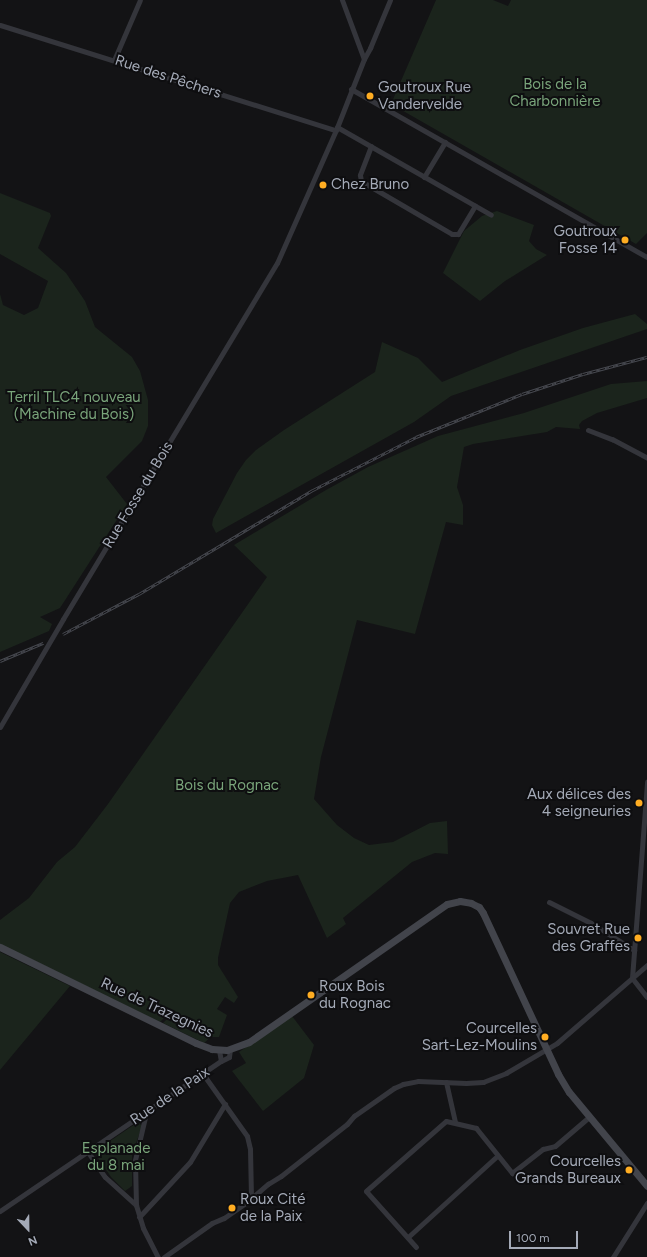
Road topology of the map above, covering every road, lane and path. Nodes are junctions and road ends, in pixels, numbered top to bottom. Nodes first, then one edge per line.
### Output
1 (140, 0) edge
2 (342, 0) edge
3 (390, 0) edge
4 (0, 25) edge
5 (364, 59) junction
6 (114, 60) junction
7 (351, 89) junction
8 (336, 128) junction
9 (445, 142) junction
10 (371, 146) junction
11 (424, 177) junction
12 (475, 206) junction
13 (491, 215) dead end
14 (647, 257) edge
15 (588, 430) dead end
16 (647, 458) edge
17 (0, 727) edge
18 (647, 782) edge
19 (549, 902) dead end
20 (0, 947) edge
21 (634, 950) junction
22 (647, 965) edge
23 (632, 978) junction
24 (647, 997) edge
25 (230, 1049) junction
26 (547, 1049) junction
27 (219, 1050) junction
28 (221, 1061) junction
29 (203, 1074) junction
30 (446, 1082) junction
31 (225, 1104) junction
32 (146, 1113) junction
33 (589, 1117) junction
34 (455, 1122) junction
35 (88, 1152) junction
36 (497, 1156) junction
37 (647, 1186) edge
38 (251, 1198) junction
39 (647, 1203) edge
40 (136, 1205) junction
41 (0, 1211) edge
42 (139, 1217) junction
43 (408, 1237) junction
44 (416, 1246) dead end
45 (158, 1257) edge
46 (164, 1257) edge
47 (613, 1257) edge

1 - 6 street
2 - 5 street
3 - 5 street, Rue Fosse du Bois
4 - 6 street, Rue des Pêchers
5 - 7 street, Rue Fosse du Bois
6 - 8 street, Rue des Pêchers
7 - 8 street, Rue Fosse du Bois
7 - 9 street
8 - 10 street, Rue des Pêchers
8 - 17 street, Rue Fosse du Bois
9 - 11 street
9 - 14 street
10 - 11 street, Rue des Pêchers
10 - 12 street
11 - 12 street, Rue des Pêchers
12 - 13 street, Rue des Pêchers
15 - 16 street
18 - 21 street
19 - 21 street
20 - 27 main road, Rue de Trazegnies
21 - 23 street
22 - 23 street
23 - 24 street
23 - 26 street
25 - 26 main road, Rue de Trazegnies
25 - 27 main road, Rue de Trazegnies
25 - 28 street, Rue de la Paix
26 - 30 street
26 - 33 main road
27 - 28 street, Rue de la Paix
28 - 29 street, Rue de la Paix
29 - 31 street
29 - 32 street, Rue de la Paix
30 - 34 street
30 - 38 street
31 - 38 street
31 - 42 street
32 - 35 street, Rue de la Paix
32 - 40 street
33 - 36 street
33 - 37 main road
34 - 36 street
34 - 43 street
35 - 40 street
35 - 41 street, Rue de la Paix
36 - 43 street
38 - 46 street
39 - 47 street
40 - 42 street
42 - 45 street
43 - 44 street

